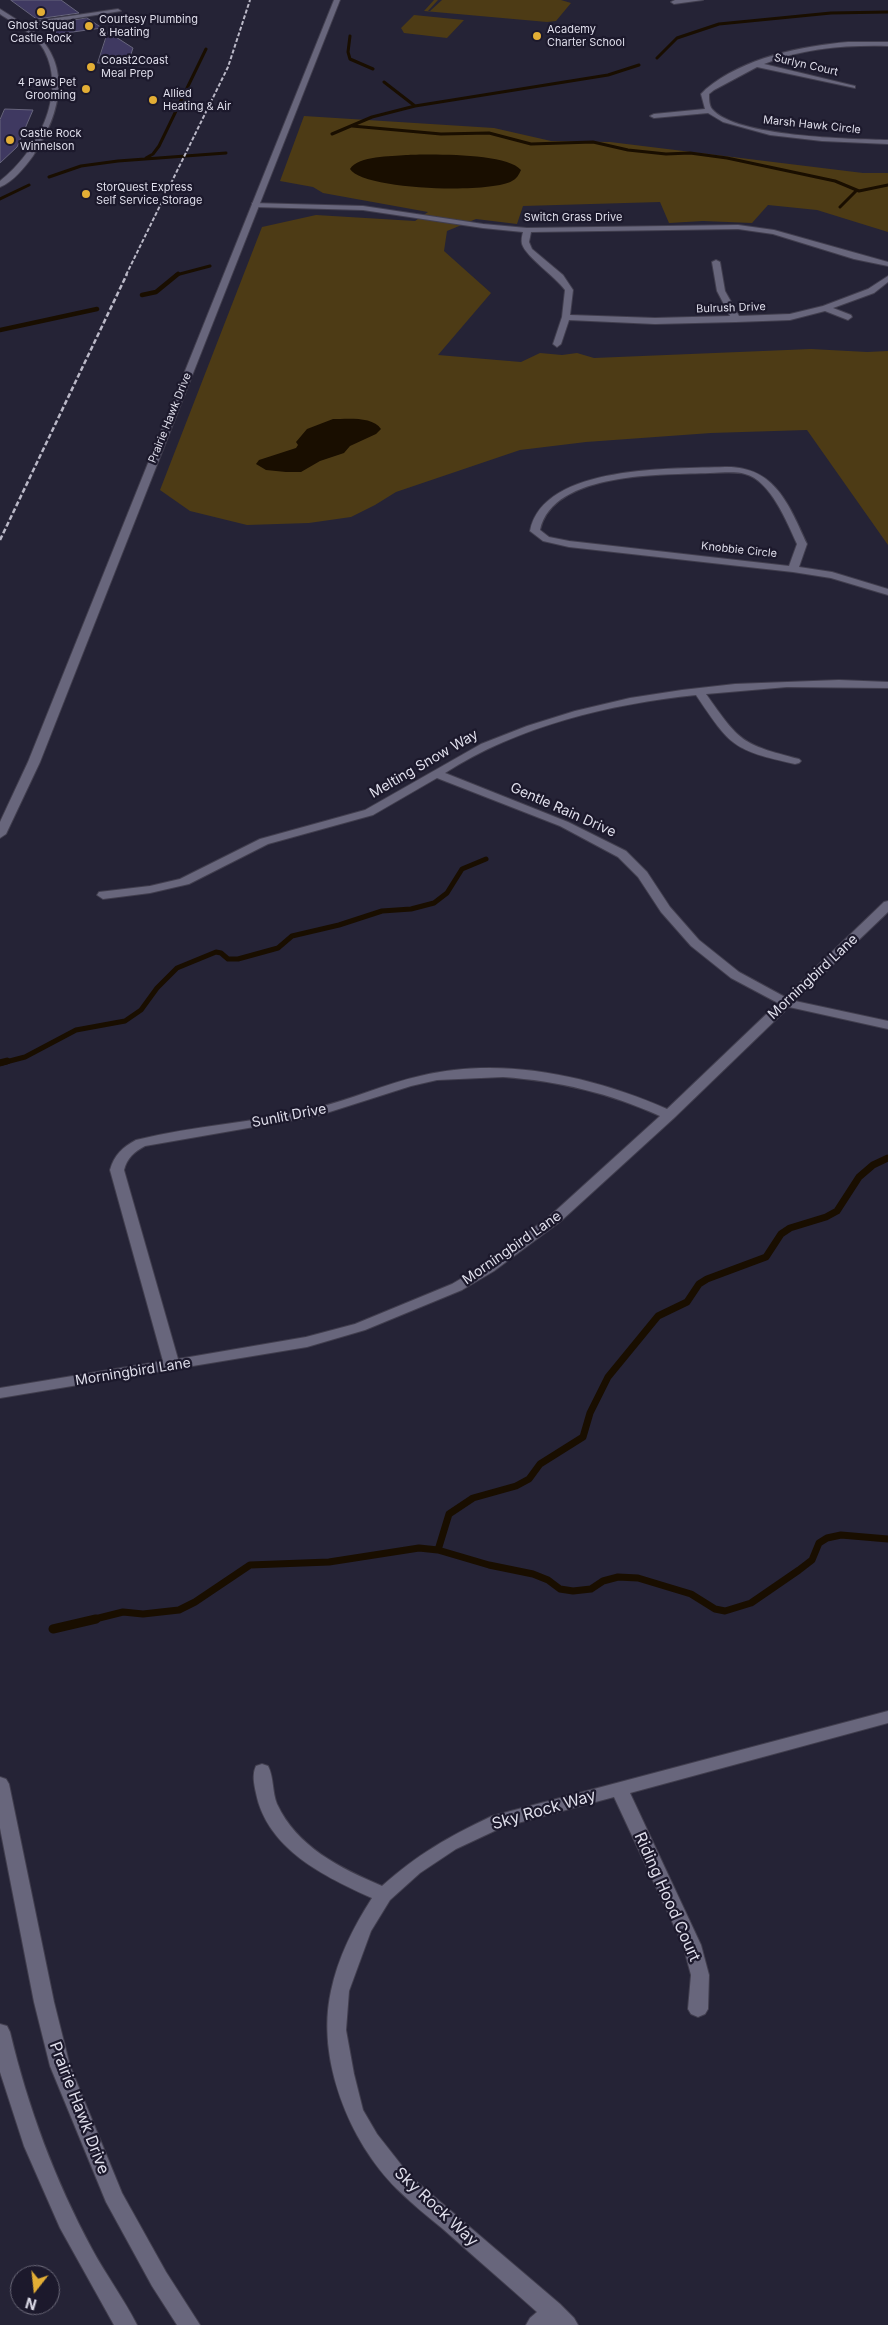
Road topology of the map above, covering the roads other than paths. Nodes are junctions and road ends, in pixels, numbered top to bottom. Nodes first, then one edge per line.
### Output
1 (336, 0) edge
2 (696, 0) edge
3 (700, 0) edge
4 (674, 2) dead end
5 (0, 11) edge
6 (118, 11) dead end
7 (20, 25) junction
8 (888, 44) edge
9 (754, 64) junction
10 (853, 87) dead end
11 (711, 112) junction
12 (654, 116) dead end
13 (888, 142) edge
14 (0, 185) edge
15 (255, 205) junction
16 (527, 230) junction
17 (716, 262) dead end
18 (888, 264) edge
19 (888, 278) edge
20 (826, 308) junction
21 (848, 316) dead end
22 (566, 317) junction
23 (736, 319) junction
24 (557, 344) dead end
25 (793, 569) junction
26 (888, 592) edge
27 (888, 685) edge
28 (700, 692) junction
29 (795, 761) dead end
30 (436, 773) junction
31 (0, 834) edge
32 (103, 895) dead end
33 (888, 905) edge
34 (786, 1002) junction
35 (888, 1025) edge
36 (669, 1115) junction
37 (172, 1365) junction
38 (0, 1393) edge
39 (888, 1717) edge
40 (262, 1771) dead end
41 (0, 1784) edge
42 (619, 1788) junction
43 (384, 1895) junction
44 (698, 2008) dead end
45 (0, 2032) edge
46 (560, 2318) edge
47 (126, 2325) edge
48 (189, 2325) edge
49 (537, 2325) edge

1 - 15 street, Prairie Hawk Drive
2 - 3 street
2 - 4 street
5 - 7 street
6 - 7 street
7 - 14 street
8 - 9 street
9 - 10 street, Surlyn Court
9 - 11 street
11 - 12 street
11 - 13 street, Marsh Hawk Circle
15 - 16 street, Switch Grass Drive
15 - 31 street, Prairie Hawk Drive
16 - 18 street, Switch Grass Drive
16 - 22 street
17 - 23 street
19 - 20 street, Bulrush Drive
20 - 21 street
20 - 23 street, Bulrush Drive
22 - 23 street, Bulrush Drive
22 - 24 street
25 - 25 street, Knobbie Circle
25 - 26 street
27 - 28 street, Melting Snow Way
28 - 29 street
28 - 30 street, Melting Snow Way
30 - 32 street, Melting Snow Way
30 - 34 street, Gentle Rain Drive
33 - 34 street, Morningbird Lane
34 - 35 street, Gentle Rain Drive
34 - 36 street, Morningbird Lane
36 - 37 street, Morningbird Lane
36 - 37 street, Sunlit Drive
37 - 38 street, Morningbird Lane
39 - 42 street, Sky Rock Way
40 - 43 street
41 - 48 street, Prairie Hawk Drive
42 - 43 street, Sky Rock Way
42 - 44 street, Riding Hood Court
43 - 46 street, Sky Rock Way
45 - 47 street
46 - 49 street

